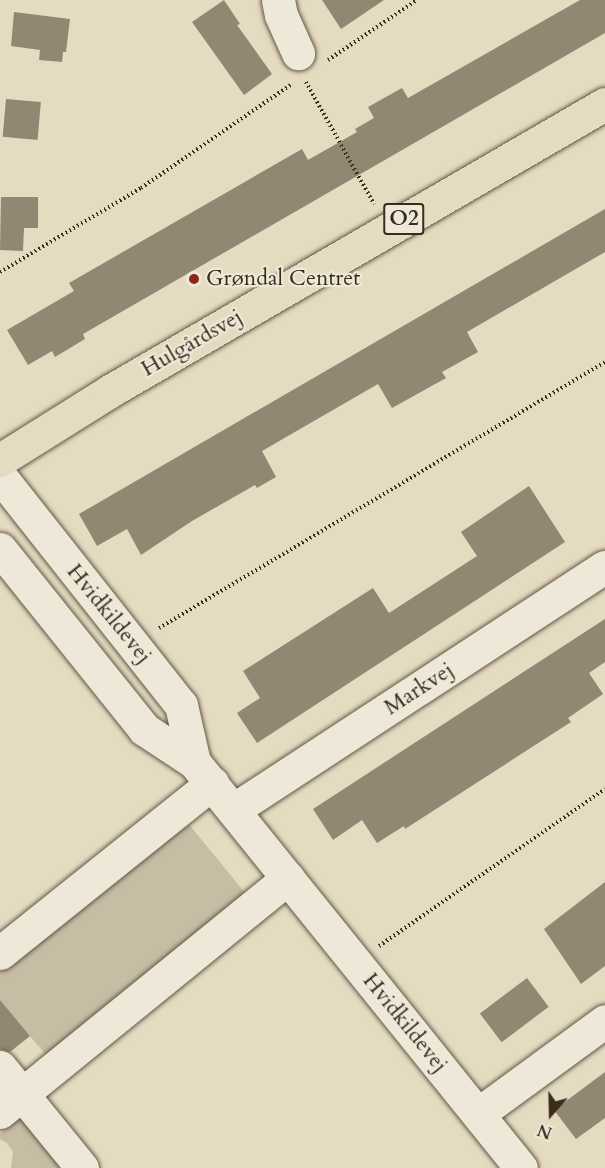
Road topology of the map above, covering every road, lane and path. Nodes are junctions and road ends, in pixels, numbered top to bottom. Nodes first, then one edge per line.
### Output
1 (278, 0) edge
2 (417, 0) edge
3 (304, 69) junction
4 (605, 104) edge
5 (357, 172) dead end
6 (0, 272) edge
7 (605, 362) edge
8 (0, 460) edge
9 (0, 476) edge
10 (0, 549) edge
11 (605, 567) edge
12 (132, 644) junction
13 (203, 773) junction
14 (605, 789) edge
15 (233, 810) junction
16 (288, 878) junction
17 (0, 953) edge
18 (356, 963) junction
19 (605, 1021) edge
20 (0, 1067) edge
21 (11, 1103) edge
22 (478, 1114) junction
23 (82, 1168) edge
24 (521, 1168) edge

1 - 3 street
2 - 3 path
3 - 5 path
3 - 6 path
4 - 8 main road, Hulgårdsvej / O2
7 - 12 path
9 - 12 street, Hvidkildevej
10 - 13 street, Hvidkildevej
11 - 15 street, Markvej
12 - 13 street, Hvidkildevej
13 - 15 street, Hvidkildevej
13 - 17 street
14 - 18 path
15 - 16 street, Hvidkildevej
16 - 18 street, Hvidkildevej
16 - 21 street
18 - 22 street, Hvidkildevej
19 - 22 street
20 - 21 street
21 - 23 street
22 - 24 street, Hvidkildevej

